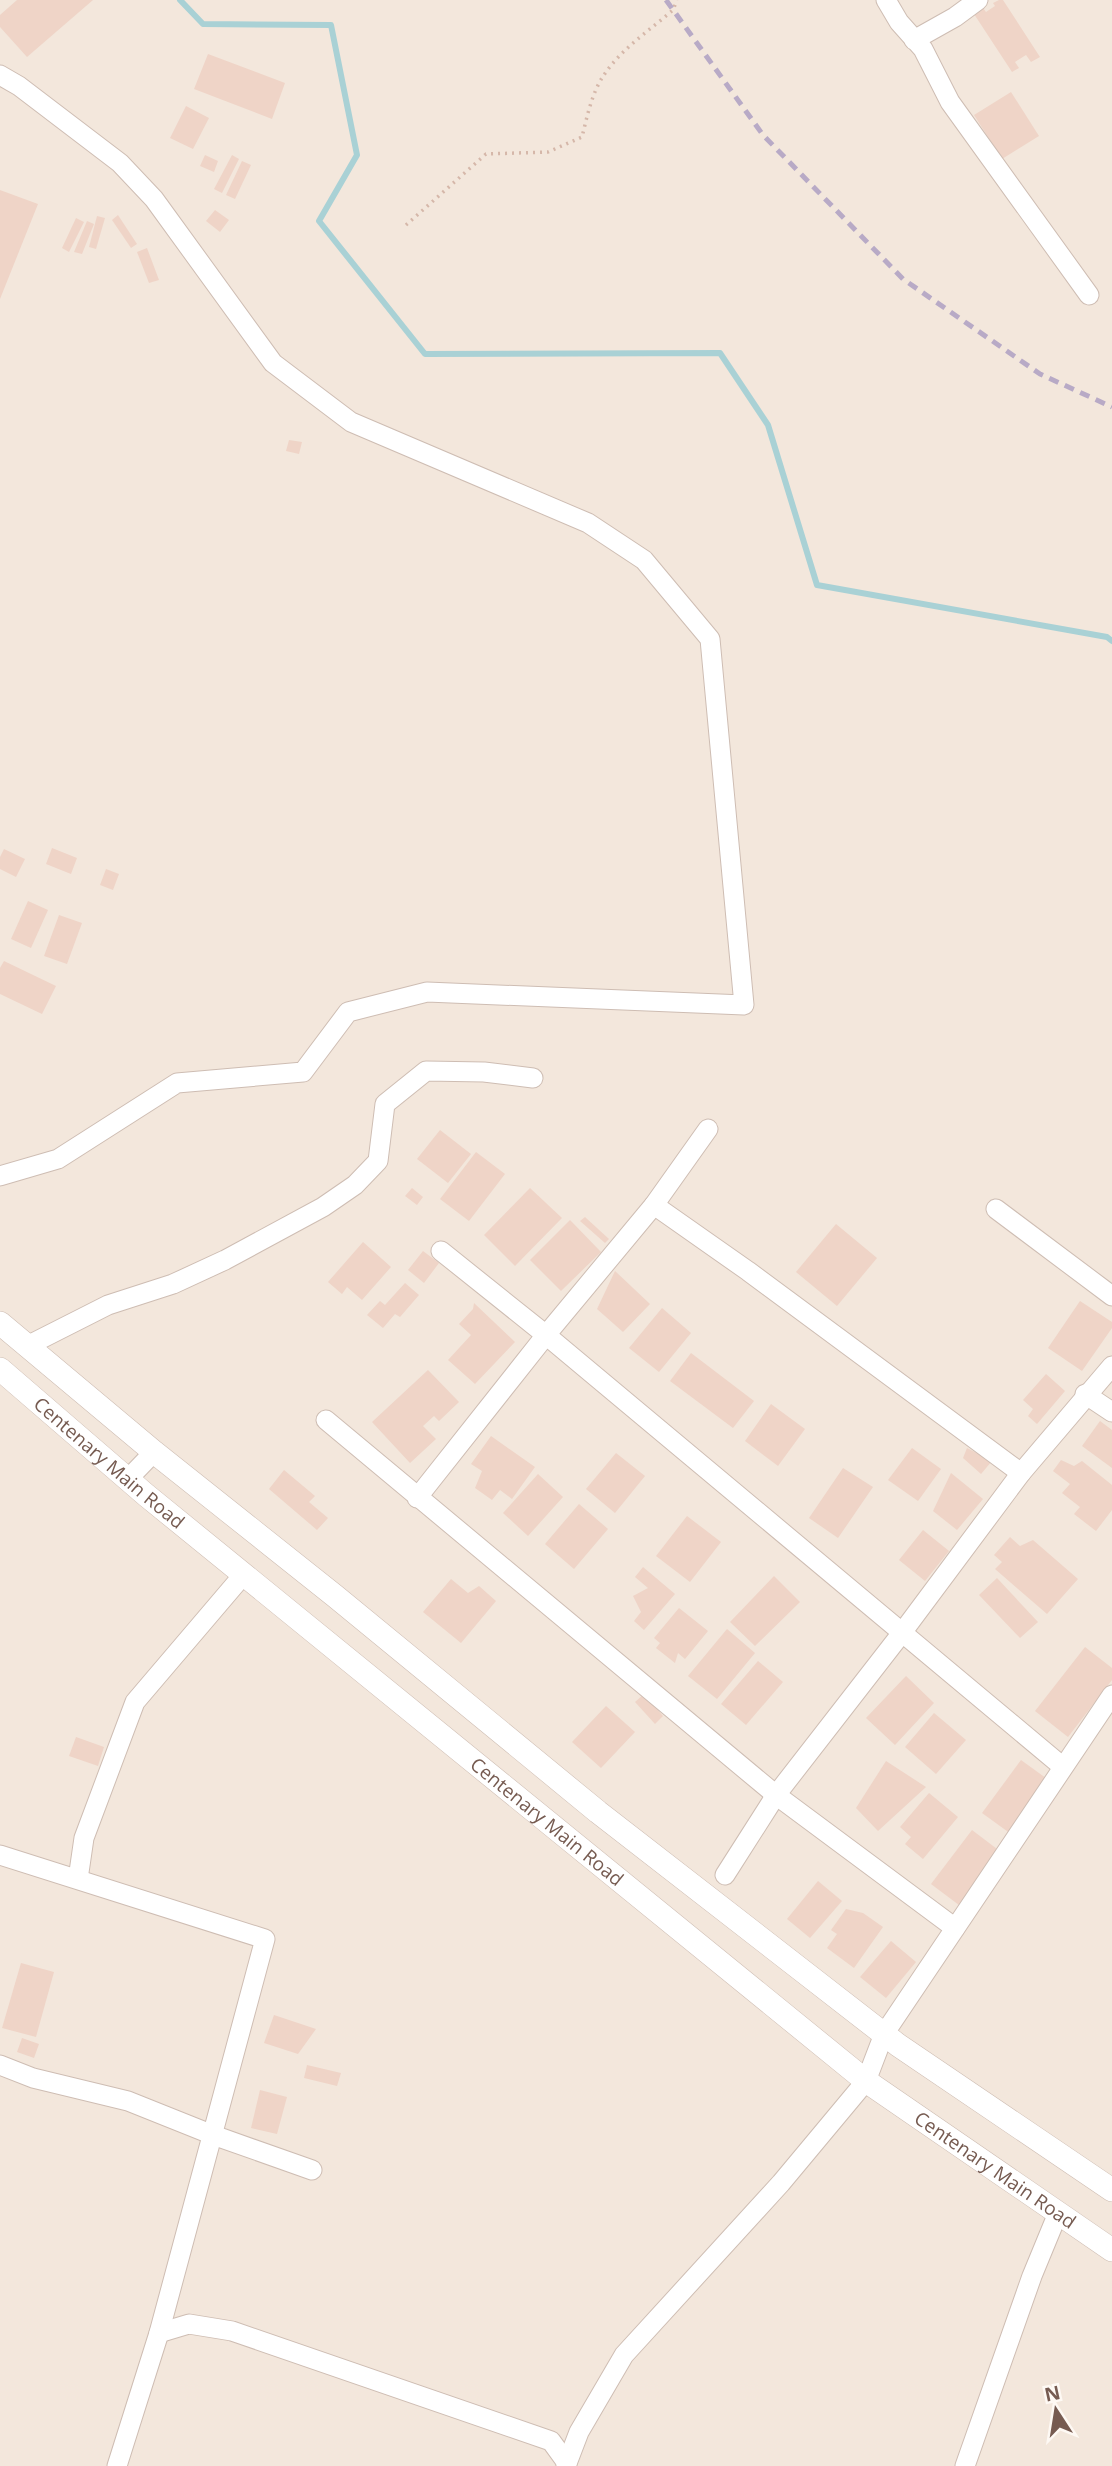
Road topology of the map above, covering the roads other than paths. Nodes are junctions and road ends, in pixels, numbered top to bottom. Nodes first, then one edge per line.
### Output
1 (887, 0) edge
2 (978, 0) edge
3 (915, 40) junction
4 (0, 75) edge
5 (1089, 295) dead end
6 (533, 1078) dead end
7 (708, 1129) dead end
8 (0, 1175) edge
9 (654, 1205) junction
10 (996, 1209) dead end
11 (441, 1251) dead end
12 (1112, 1296) edge
13 (0, 1323) edge
14 (546, 1335) junction
15 (27, 1346) junction
16 (1112, 1366) edge
17 (0, 1369) edge
18 (1085, 1394) junction
19 (1112, 1412) edge
20 (326, 1420) dead end
21 (154, 1452) junction
22 (1021, 1473) junction
23 (128, 1479) junction
24 (417, 1497) junction
25 (244, 1574) junction
26 (901, 1634) junction
27 (1112, 1695) edge
28 (1063, 1767) junction
29 (776, 1795) junction
30 (0, 1855) edge
31 (725, 1875) dead end
32 (78, 1879) junction
33 (955, 1928) junction
34 (884, 2034) junction
35 (0, 2065) edge
36 (866, 2081) junction
37 (213, 2135) junction
38 (312, 2170) dead end
39 (1112, 2190) edge
40 (1058, 2213) junction
41 (1112, 2250) edge
42 (159, 2333) junction
43 (566, 2464) edge
44 (117, 2466) edge
45 (965, 2466) edge

1 - 3 street
2 - 3 street
3 - 5 street
4 - 8 street
6 - 15 street
7 - 9 street
9 - 14 street
9 - 22 street
10 - 12 street
11 - 14 street
13 - 15 street, Centenary Main Road
14 - 24 street
14 - 26 street
15 - 21 street, Centenary Main Road
16 - 18 street
17 - 23 street, Centenary Main Road
18 - 19 street
18 - 22 street
20 - 24 street
21 - 23 street
21 - 34 street, Centenary Main Road
22 - 26 street
23 - 25 street, Centenary Main Road
24 - 29 street
25 - 32 street
25 - 36 street, Centenary Main Road
26 - 28 street
26 - 29 street
27 - 28 street
28 - 33 street
29 - 31 street
29 - 33 street
30 - 32 street
32 - 37 street
33 - 34 street
34 - 36 street
34 - 39 street, Centenary Main Road
35 - 37 street
36 - 40 street, Centenary Main Road
36 - 43 street
37 - 38 street
37 - 42 street
40 - 41 street, Centenary Main Road
40 - 45 street
42 - 43 street
42 - 44 street

